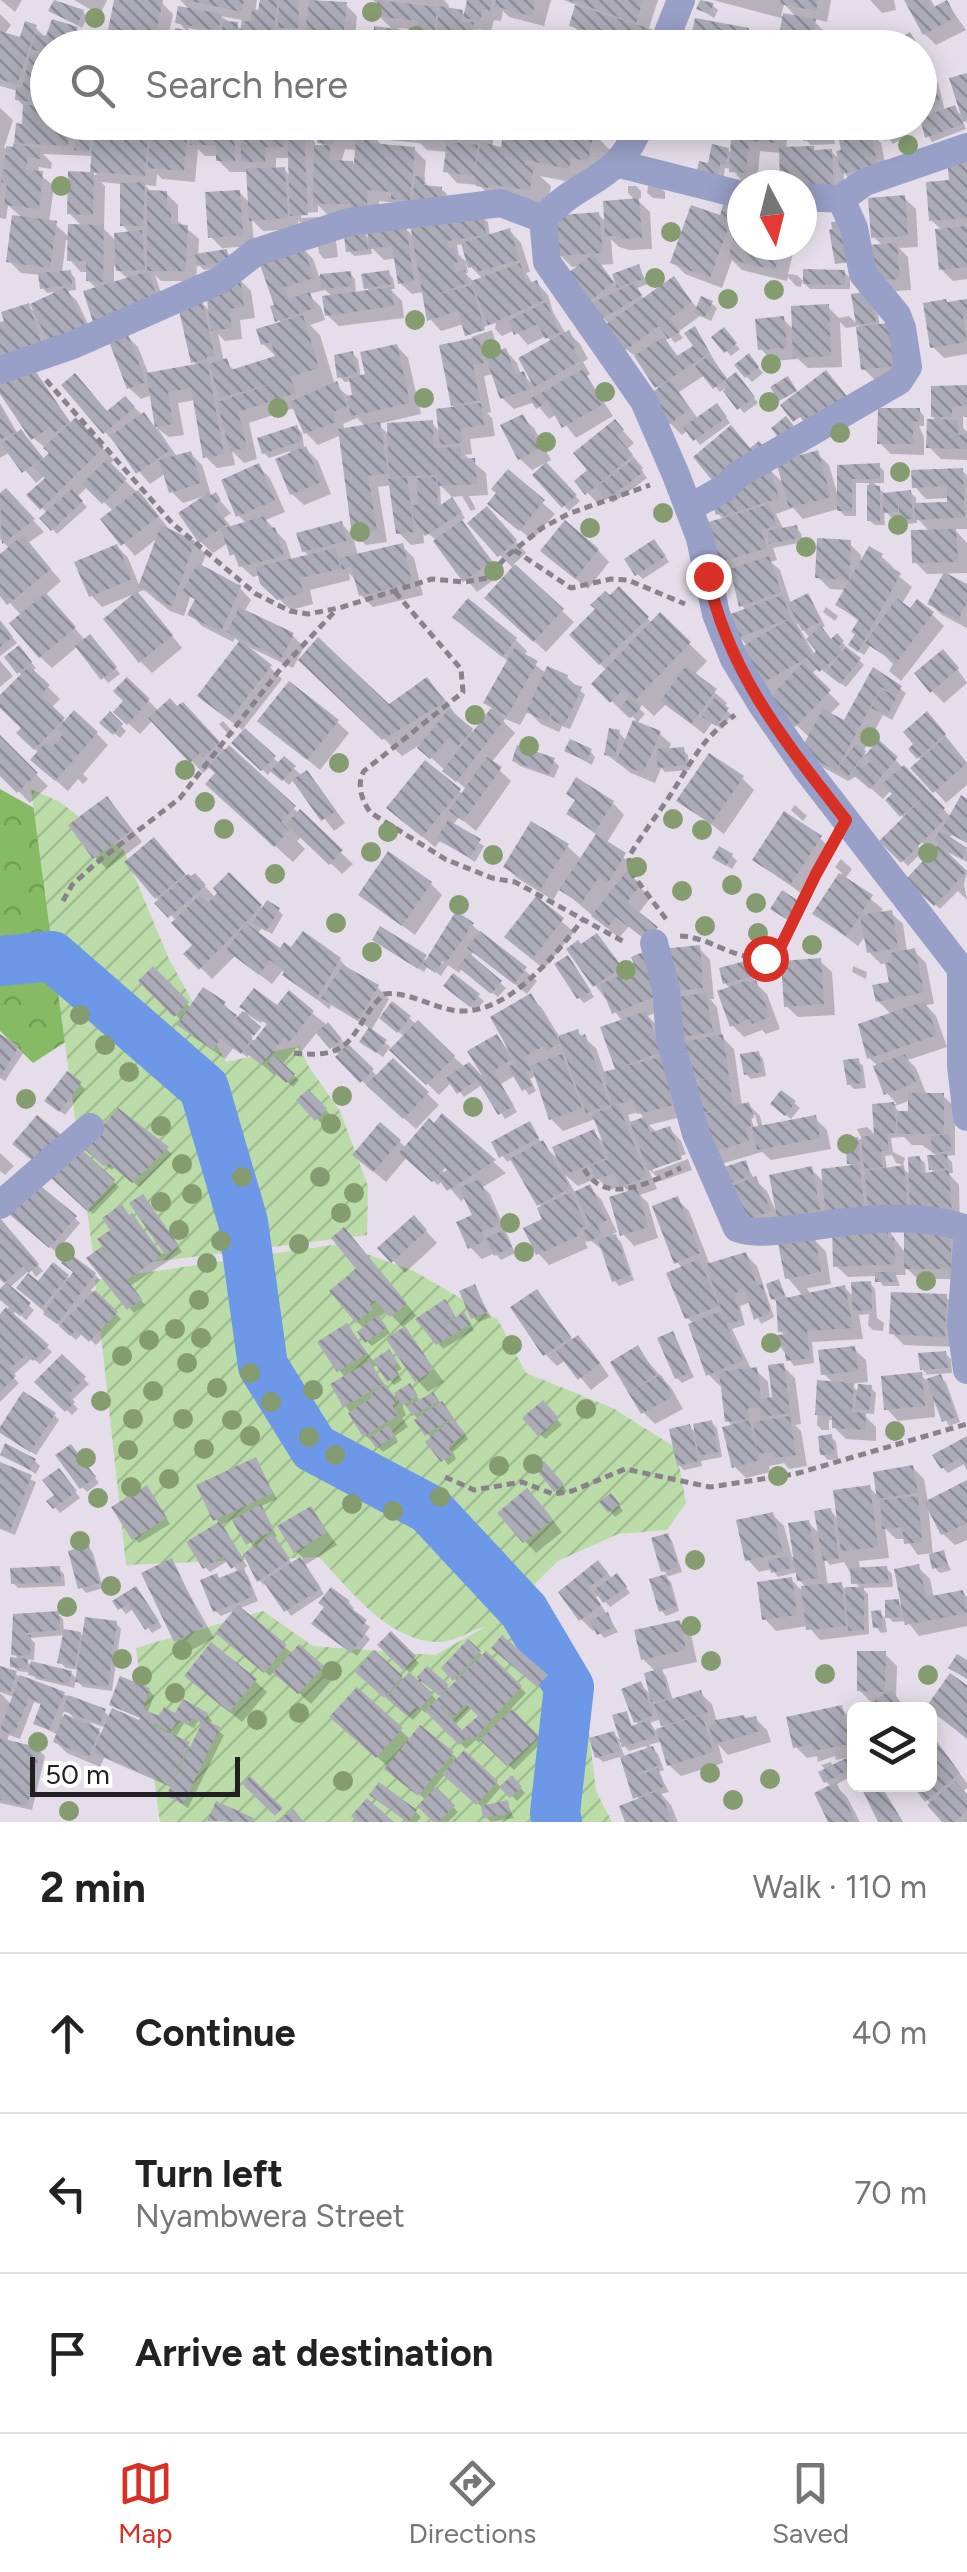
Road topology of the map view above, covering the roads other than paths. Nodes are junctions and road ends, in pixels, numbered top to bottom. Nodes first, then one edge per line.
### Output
1 (681, 0) edge
2 (669, 30) edge
3 (635, 140) edge
4 (967, 147) edge
5 (619, 164) junction
6 (727, 190) edge
7 (817, 198) edge
8 (842, 200) junction
9 (543, 219) junction
10 (0, 370) edge
11 (688, 508) junction
12 (664, 940) road end
13 (964, 962) edge
14 (967, 1116) edge
15 (90, 1127) dead end
16 (0, 1204) edge
17 (967, 1229) edge
18 (967, 1241) edge
19 (967, 1370) edge

1 - 2 street
3 - 5 street
4 - 8 street
5 - 6 street
5 - 9 street
7 - 8 street
8 - 11 street
9 - 10 street
9 - 11 street
11 - 13 street
12 - 17 street
13 - 14 street
15 - 16 street
18 - 19 street

